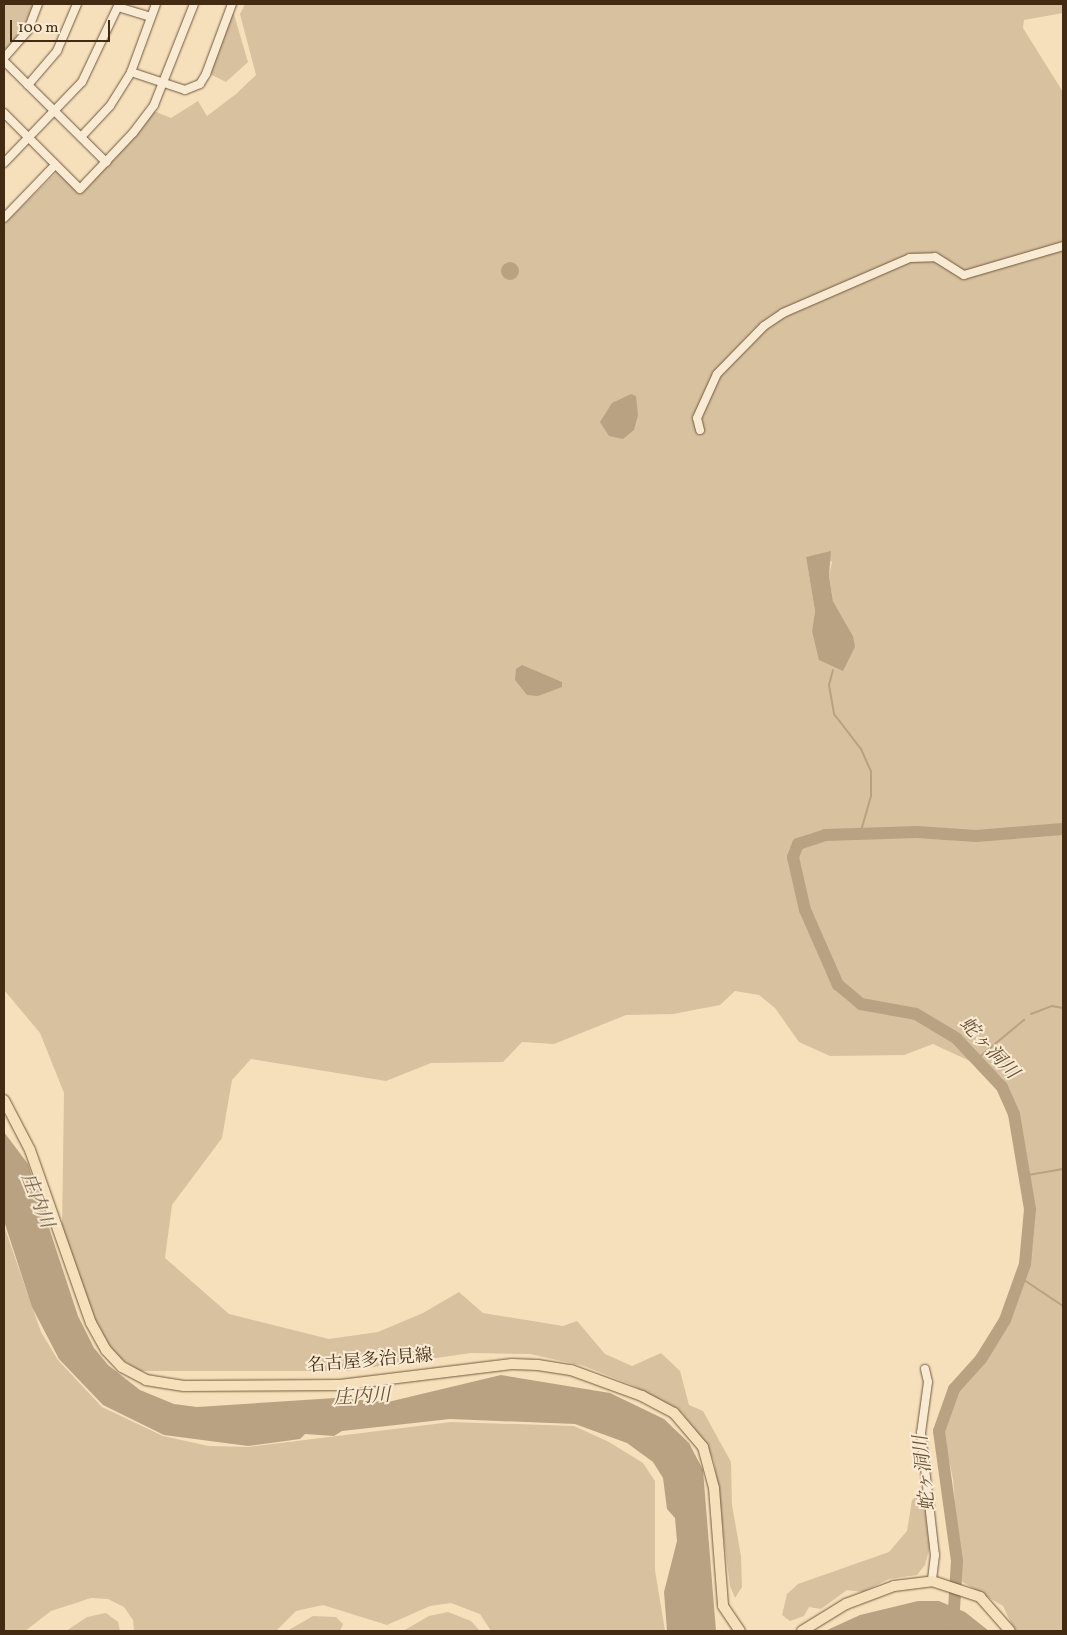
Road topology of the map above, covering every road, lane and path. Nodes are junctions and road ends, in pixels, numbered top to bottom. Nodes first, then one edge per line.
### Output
1 (38, 4) edge
2 (77, 4) edge
3 (156, 4) edge
4 (194, 4) edge
5 (231, 4) edge
6 (118, 5) edge
7 (150, 17) junction
8 (4, 59) edge
9 (130, 72) junction
10 (28, 85) junction
11 (164, 85) junction
12 (55, 112) junction
13 (4, 113) edge
14 (28, 137) junction
15 (81, 137) junction
16 (106, 162) junction
17 (4, 163) edge
18 (54, 165) junction
19 (4, 218) edge
20 (1063, 246) edge
21 (700, 430) dead end
22 (4, 1100) edge
23 (925, 1369) dead end
24 (932, 1581) junction
25 (740, 1631) edge
26 (802, 1631) edge
27 (1010, 1631) edge

1 - 8 street
2 - 10 street
3 - 7 street
4 - 11 street
5 - 11 street
6 - 7 street
6 - 12 street
7 - 9 street
8 - 10 street
9 - 11 street
9 - 15 street
10 - 12 street
11 - 16 street
12 - 14 street
12 - 15 street
13 - 14 street
14 - 17 street
14 - 18 street
15 - 16 street
16 - 18 street
18 - 19 street
20 - 21 street
22 - 25 main road, 名古屋多治見線
23 - 24 street
24 - 26 main road
24 - 27 main road

